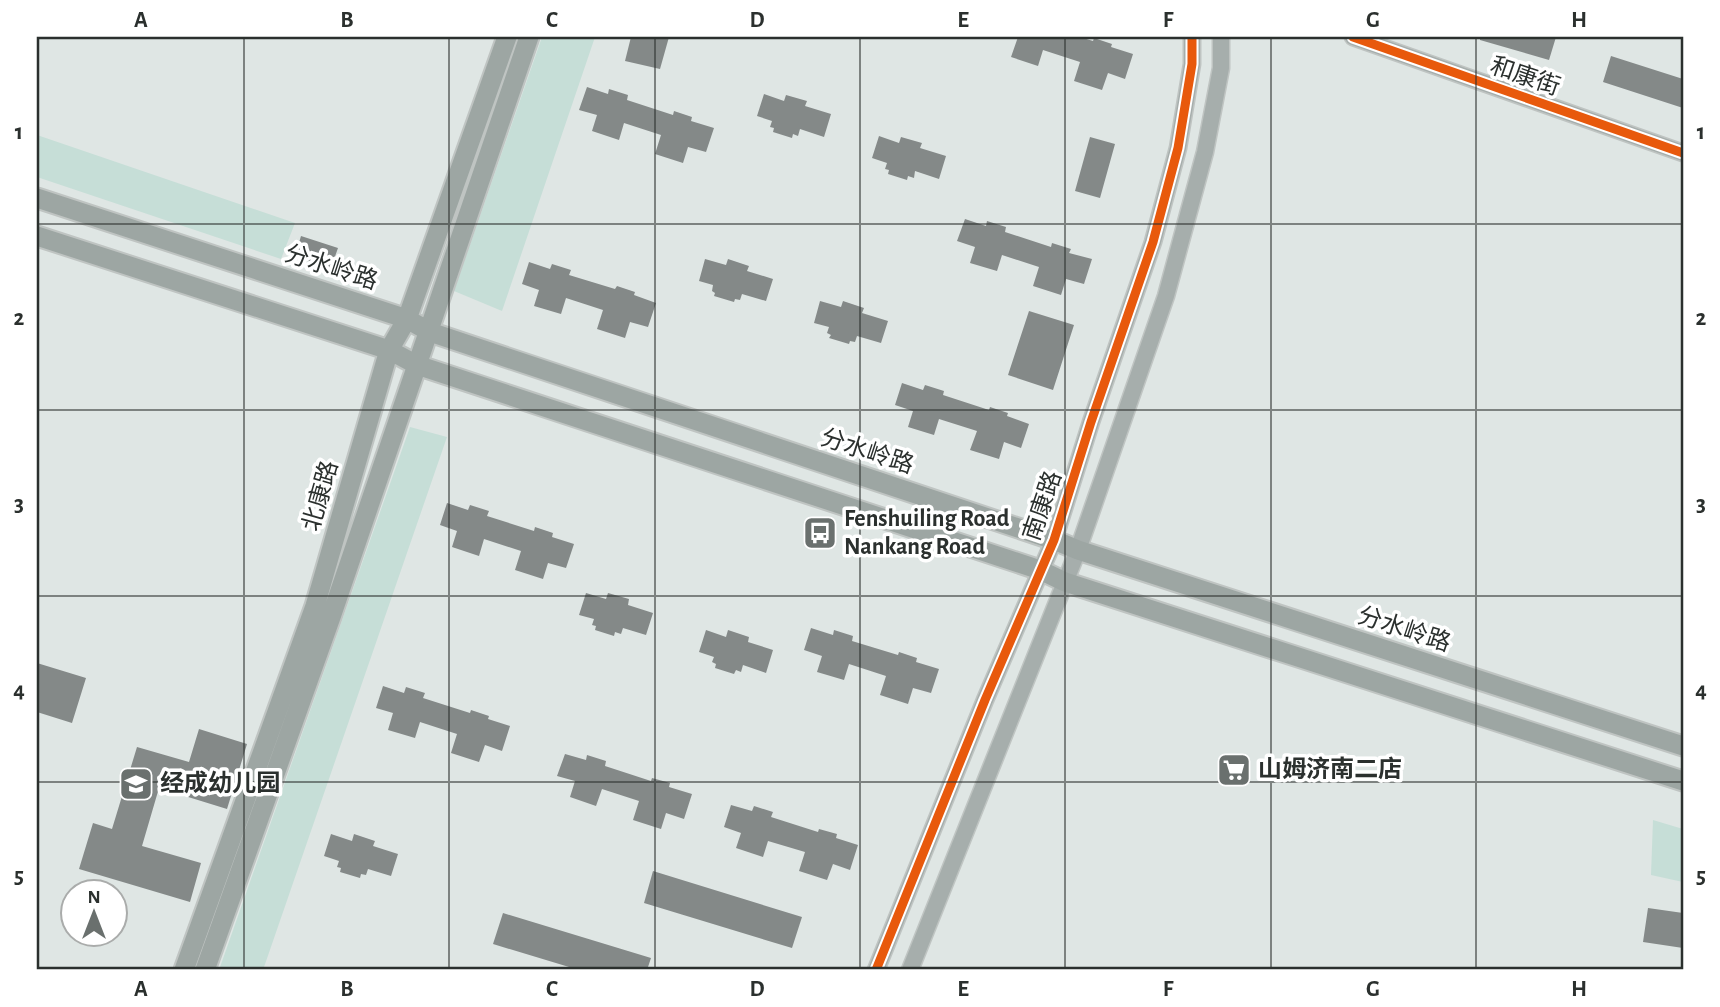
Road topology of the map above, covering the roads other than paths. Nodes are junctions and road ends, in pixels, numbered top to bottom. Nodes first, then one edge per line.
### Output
1 (507, 37) edge
2 (528, 37) edge
3 (1192, 37) edge
4 (1221, 37) edge
5 (1353, 37) edge
6 (1683, 153) edge
7 (37, 198) edge
8 (37, 236) edge
9 (407, 319) junction
10 (429, 332) junction
11 (390, 350) junction
12 (417, 366) junction
13 (1054, 540) junction
14 (1078, 550) junction
15 (1040, 570) junction
16 (1065, 582) junction
17 (1683, 746) edge
18 (1683, 781) edge
19 (184, 970) edge
20 (205, 970) edge
21 (876, 970) edge
22 (911, 970) edge

1 - 9 main road, 北康路
2 - 10 main road, 北康路
3 - 13 street, 南康路
4 - 14 street, 南康路
5 - 6 street, 和康街
7 - 9 main road, 分水岭路
8 - 11 main road
9 - 10 main road, 分水岭路
9 - 11 main road, 北康路
10 - 12 main road, 北康路
10 - 13 main road, 分水岭路
11 - 12 main road
11 - 19 main road, 北康路
12 - 15 main road
12 - 20 main road, 北康路
13 - 14 main road, 分水岭路
13 - 15 street, 南康路
14 - 16 street, 南康路
14 - 17 main road, 分水岭路
15 - 16 main road
15 - 21 street, 南康路
16 - 18 main road
16 - 22 street, 南康路

